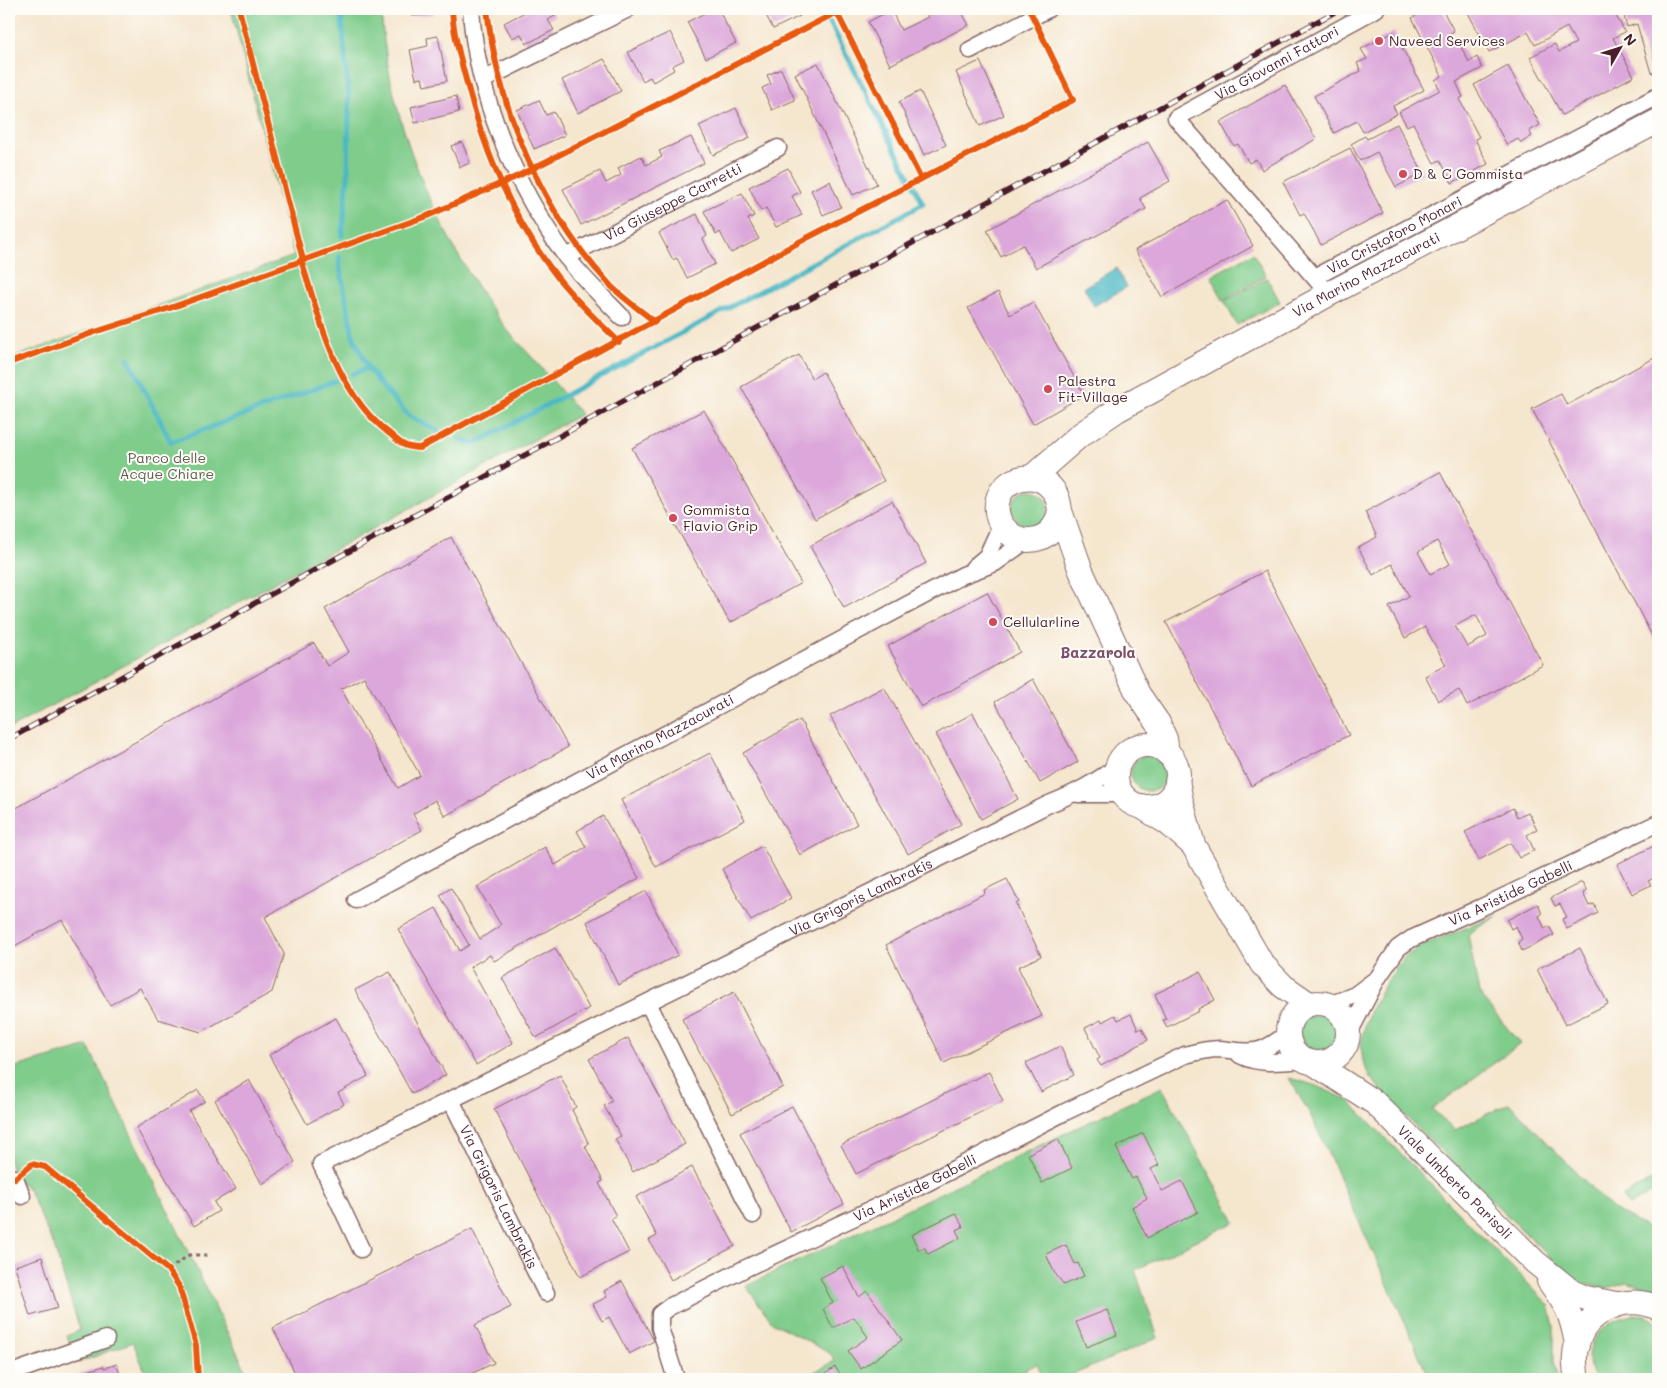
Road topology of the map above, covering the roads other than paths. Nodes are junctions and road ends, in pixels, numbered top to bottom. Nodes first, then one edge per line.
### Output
1 (471, 9) edge
2 (628, 9) edge
3 (1048, 9) edge
4 (1376, 9) edge
5 (970, 50) dead end
6 (483, 80) junction
7 (1658, 96) edge
8 (1176, 118) joint
9 (1658, 121) edge
10 (778, 148) dead end
11 (1557, 162) junction
12 (566, 257) junction
13 (1322, 286) junction
14 (622, 317) dead end
15 (1080, 435) junction
16 (1032, 478) junction
17 (1058, 502) junction
18 (1002, 525) junction
19 (1031, 540) junction
20 (1080, 571) junction
21 (963, 575) junction
22 (1138, 694) junction
23 (1138, 746) junction
24 (1167, 753) junction
25 (1118, 766) junction
26 (1177, 781) junction
27 (1075, 794) junction
28 (1121, 794) junction
29 (1141, 806) junction
30 (1658, 823) edge
31 (1193, 845) junction
32 (356, 900) dead end
33 (1262, 964) junction
34 (1377, 979) junction
35 (648, 1003) junction
36 (1319, 1004) junction
37 (1287, 1030) junction
38 (1347, 1039) junction
39 (1236, 1052) junction
40 (1309, 1062) junction
41 (451, 1100) junction
42 (1375, 1103) junction
43 (9, 1180) edge
44 (22, 1196) dead end
45 (752, 1215) dead end
46 (362, 1249) dead end
47 (1535, 1262) junction
48 (546, 1293) dead end
49 (1616, 1304) junction
50 (1658, 1308) edge
51 (106, 1339) dead end
52 (1576, 1345) junction
53 (9, 1374) edge
54 (676, 1379) edge
55 (1577, 1379) edge

1 - 6 street
2 - 6 street
3 - 5 street
4 - 8 street, Via Giovanni Fattori
6 - 12 street
7 - 11 street
8 - 13 street, Via Cristoforo Monari
9 - 11 street, Via Marino Mazzacurati
10 - 12 street, Via Giuseppe Carretti
11 - 13 street, Via Marino Mazzacurati
12 - 14 street
13 - 15 street, Via Marino Mazzacurati
15 - 16 street, Via Marino Mazzacurati
15 - 17 street, Via Marino Mazzacurati
16 - 17 street
16 - 18 street, Via Marino Mazzacurati
17 - 19 street, Via Marino Mazzacurati
17 - 20 street, Viale Umberto Parisoli
18 - 19 street
18 - 21 street, Via Marino Mazzacurati
19 - 20 street, Viale Umberto Parisoli
19 - 21 street, Via Marino Mazzacurati
20 - 22 street, Viale Umberto Parisoli
21 - 32 street, Via Marino Mazzacurati
22 - 23 street, Viale Umberto Parisoli
22 - 24 street, Viale Umberto Parisoli
23 - 24 street
23 - 25 street
24 - 26 street, Viale Umberto Parisoli
25 - 27 street, Via Grigoris Lambrakis
25 - 28 street
26 - 29 street
26 - 31 street, Viale Umberto Parisoli
27 - 28 street, Via Grigoris Lambrakis
27 - 35 street, Via Grigoris Lambrakis
28 - 29 street, Viale Umberto Parisoli
29 - 31 street, Viale Umberto Parisoli
30 - 34 street, Via Aristide Gabelli
31 - 33 street, Viale Umberto Parisoli
33 - 36 street, Viale Umberto Parisoli
33 - 37 street, Viale Umberto Parisoli
34 - 36 street, Via Aristide Gabelli
34 - 38 street, Via Aristide Gabelli
35 - 41 street, Via Grigoris Lambrakis
35 - 45 street
36 - 37 street
36 - 38 street, Viale Umberto Parisoli
37 - 39 street, Via Aristide Gabelli
37 - 40 street, Viale Umberto Parisoli
38 - 40 street
38 - 42 street, Viale Umberto Parisoli
39 - 40 street, Via Aristide Gabelli
39 - 54 street, Via Aristide Gabelli
40 - 42 street, Viale Umberto Parisoli
41 - 46 street, Via Grigoris Lambrakis
41 - 48 street, Via Grigoris Lambrakis
42 - 47 street, Viale Umberto Parisoli
43 - 44 street
47 - 49 street, Viale Umberto Parisoli
47 - 52 street, Viale Umberto Parisoli
49 - 50 street, Viale Umberto Parisoli
49 - 52 street, Viale Umberto Parisoli
51 - 53 street
52 - 55 street, Viale Umberto Parisoli

